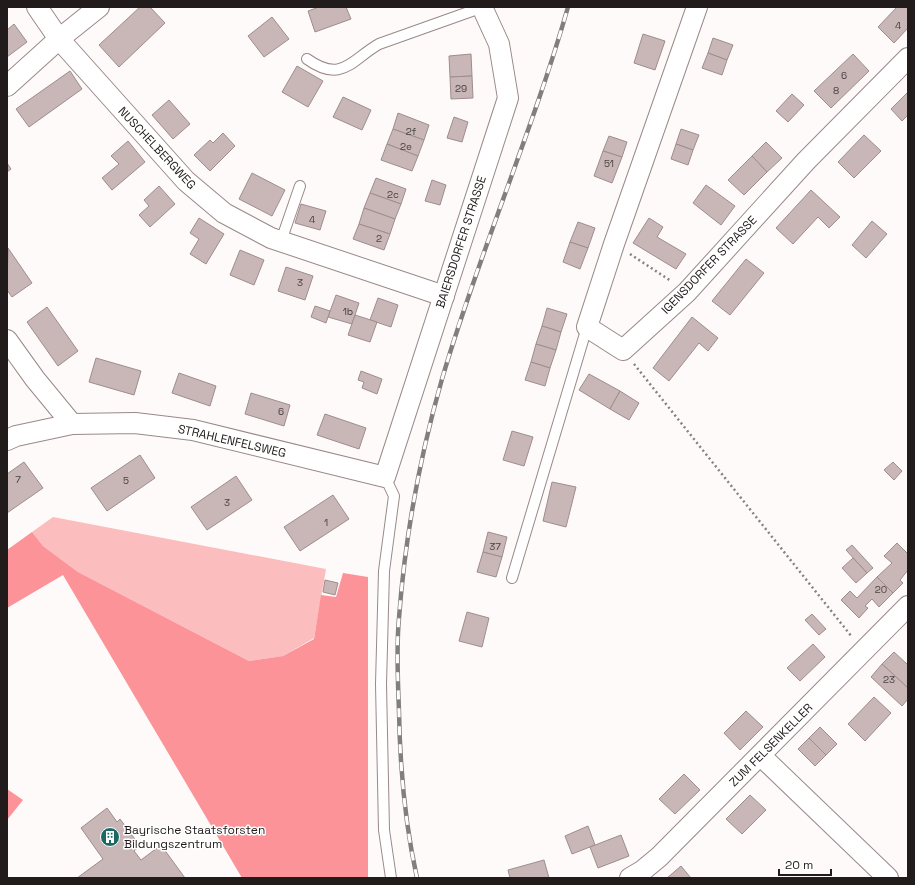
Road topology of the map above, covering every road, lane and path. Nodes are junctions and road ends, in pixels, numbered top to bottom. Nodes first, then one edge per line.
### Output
1 (37, 7) edge
2 (99, 7) edge
3 (482, 7) edge
4 (697, 7) edge
5 (59, 39) junction
6 (908, 58) edge
7 (307, 59) dead end
8 (7, 86) edge
9 (300, 186) dead end
10 (281, 241) junction
11 (614, 244) junction
12 (687, 292) junction
13 (444, 296) junction
14 (587, 327) junction
15 (7, 340) edge
16 (623, 350) junction
17 (72, 424) junction
18 (7, 440) edge
19 (385, 477) junction
20 (512, 578) dead end
21 (908, 606) edge
22 (863, 651) junction
23 (761, 756) junction
24 (391, 878) edge
25 (630, 878) edge
26 (888, 878) edge

1 - 5 street, NUSCHELBERGWEG
2 - 5 street
3 - 7 lane
3 - 13 street, BAIERSDORFER STRASSE
4 - 11 street
5 - 8 street
5 - 10 street, NUSCHELBERGWEG
6 - 12 street, IGENSDORFER STRASSE
9 - 10 lane
10 - 13 street, NUSCHELBERGWEG
11 - 12 path
11 - 14 street
12 - 16 street, IGENSDORFER STRASSE
13 - 19 street, BAIERSDORFER STRASSE
14 - 16 street
14 - 20 lane
15 - 17 street
16 - 22 path
17 - 18 street, STRAHLENFELSWEG
17 - 19 street, STRAHLENFELSWEG
19 - 24 lane
21 - 22 street, ZUM FELSENKELLER
22 - 23 street, ZUM FELSENKELLER
23 - 25 street, ZUM FELSENKELLER
23 - 26 street

